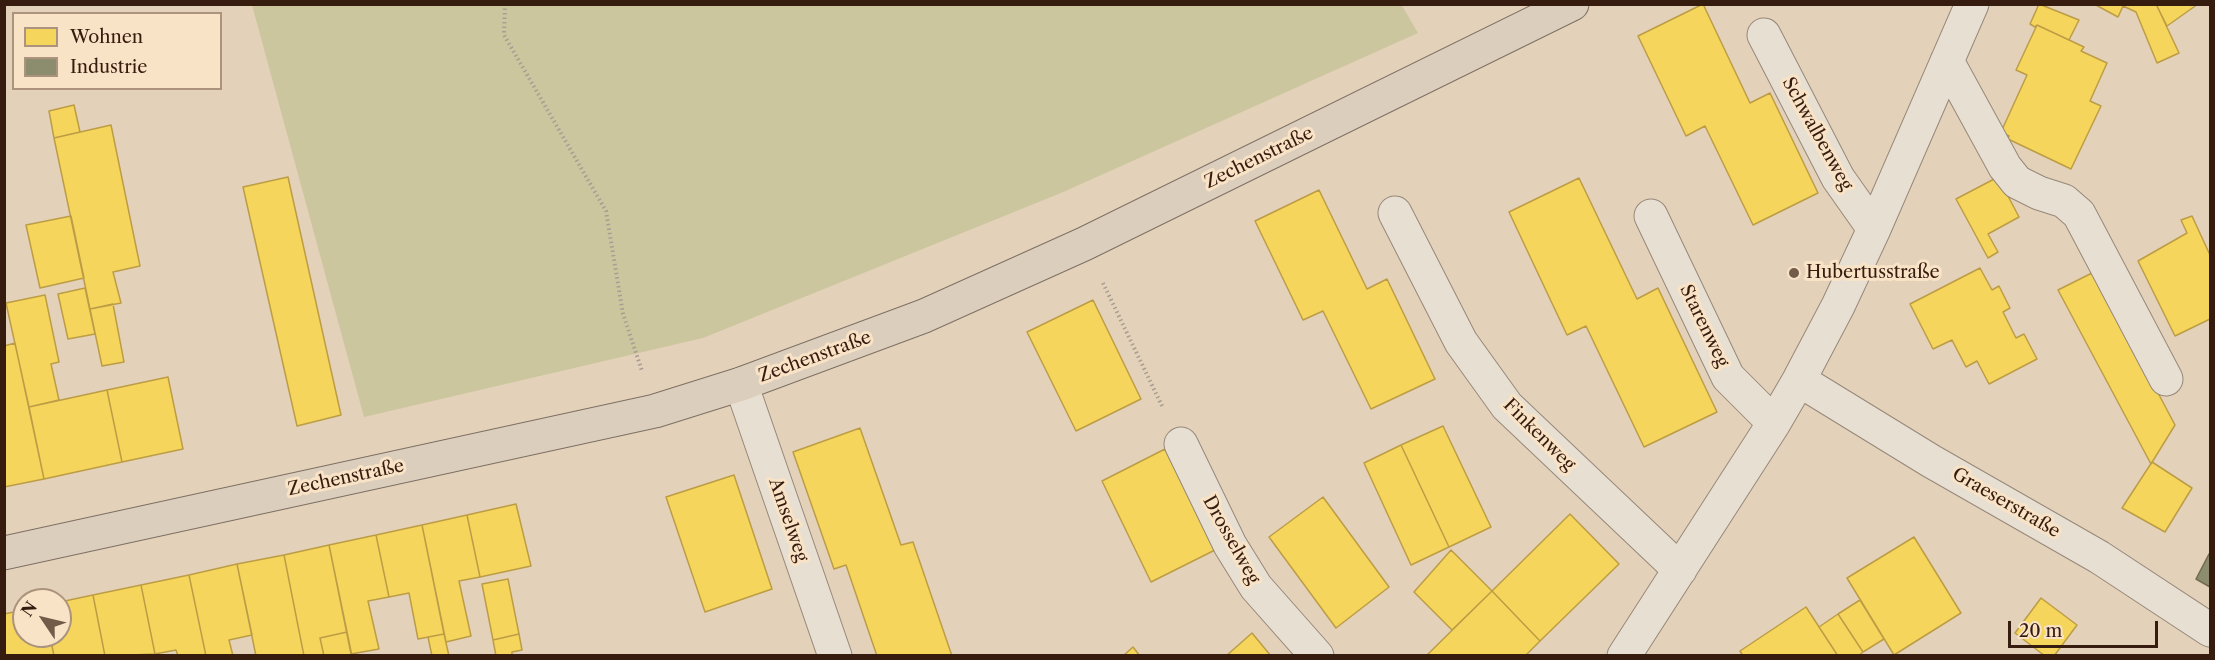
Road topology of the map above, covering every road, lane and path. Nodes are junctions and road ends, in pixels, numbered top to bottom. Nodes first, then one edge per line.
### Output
1 (505, 4) edge
2 (1572, 4) edge
3 (1972, 4) edge
4 (1764, 35) dead end
5 (1947, 61) junction
6 (1395, 213) dead end
7 (1651, 216) dead end
8 (1874, 229) junction
9 (1084, 244) junction
10 (2166, 379) dead end
11 (1799, 380) junction
12 (741, 384) junction
13 (655, 411) junction
14 (1167, 415) dead end
15 (1774, 423) junction
16 (1181, 444) dead end
17 (4, 553) edge
18 (1680, 570) junction
19 (2211, 630) edge
20 (835, 656) edge
21 (1317, 656) edge
22 (1624, 656) edge

1 - 13 path
2 - 9 main road, Zechenstraße
3 - 5 street
4 - 8 street, Schwalbenweg
5 - 8 street
5 - 10 street
6 - 18 street, Finkenweg
7 - 15 street, Starenweg
8 - 11 street
9 - 12 main road, Zechenstraße
9 - 14 path
11 - 15 street
11 - 19 street, Graeserstraße
12 - 13 main road, Zechenstraße
12 - 20 street, Amselweg
13 - 17 main road, Zechenstraße
15 - 18 street
16 - 21 street, Drosselweg
18 - 22 street

